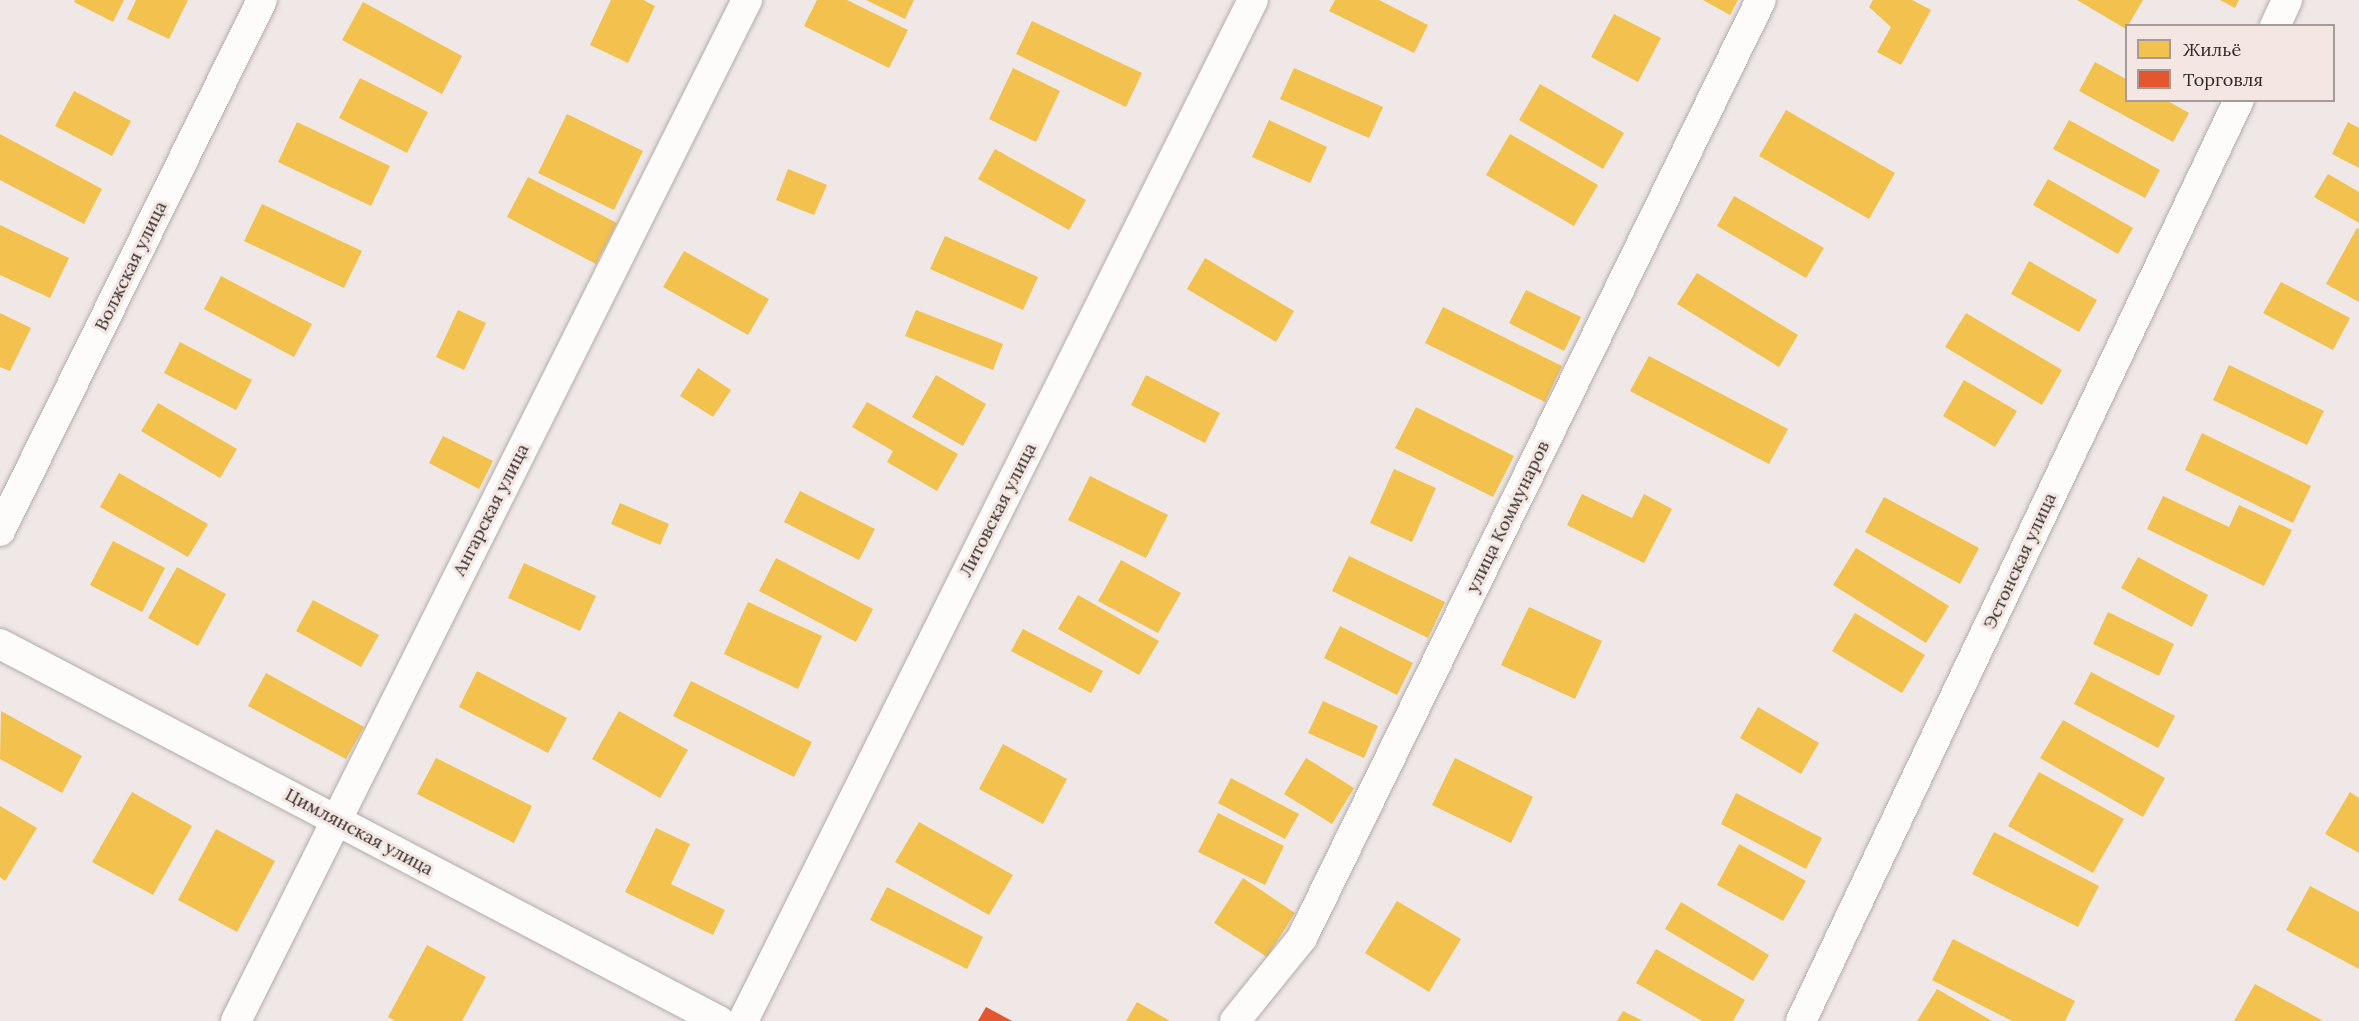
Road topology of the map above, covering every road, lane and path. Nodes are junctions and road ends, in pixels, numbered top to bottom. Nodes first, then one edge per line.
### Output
1 (262, 0) edge
2 (747, 0) edge
3 (1253, 0) edge
4 (1761, 0) edge
5 (2287, 0) edge
6 (2276, 24) edge
7 (2238, 102) edge
8 (0, 531) edge
9 (0, 644) edge
10 (336, 820) junction
11 (236, 1021) edge
12 (719, 1021) edge
13 (743, 1021) edge
14 (1235, 1021) edge
15 (1801, 1021) edge

1 - 8 street, Волжская улица
2 - 10 street, Ангарская улица
3 - 13 street, Литовская улица
4 - 14 street, улица Коммунаров
5 - 6 street
7 - 15 street, Эстонская улица
9 - 10 street, Цимлянская улица
10 - 11 street, Ангарская улица
10 - 12 street, Цимлянская улица

